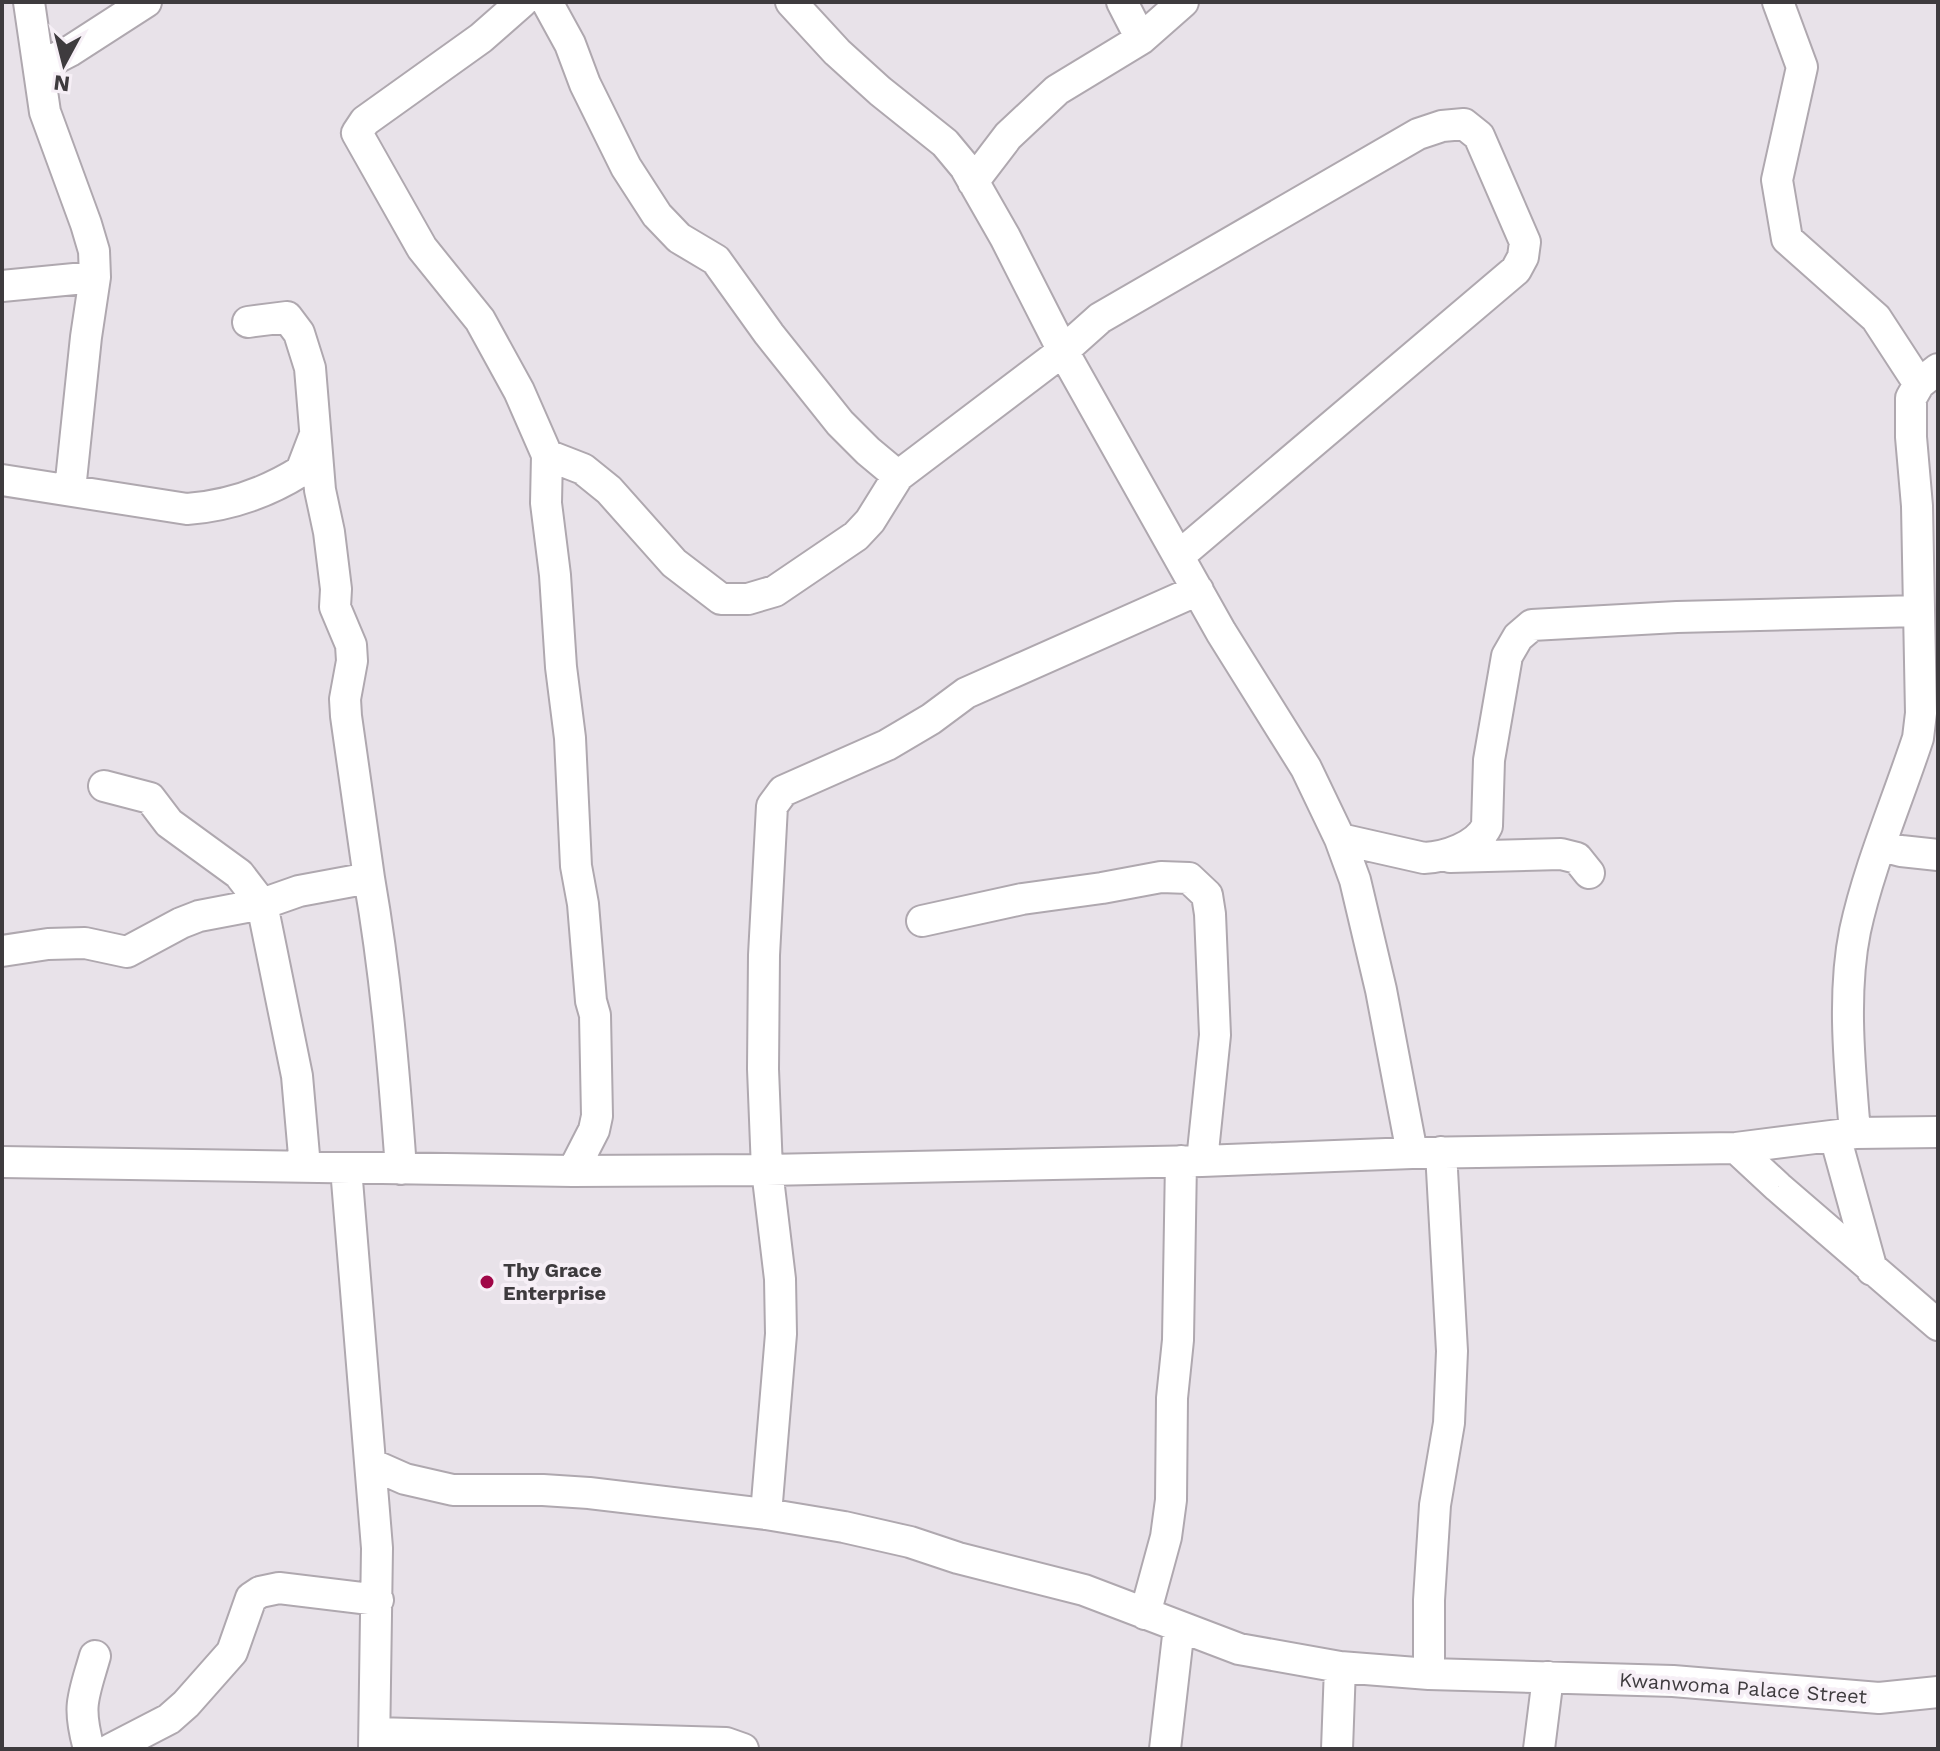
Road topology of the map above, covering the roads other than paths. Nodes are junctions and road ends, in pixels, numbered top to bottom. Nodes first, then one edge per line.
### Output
1 (29, 2) edge
2 (146, 2) edge
3 (522, 2) edge
4 (547, 2) edge
5 (791, 2) edge
6 (1122, 2) edge
7 (1183, 2) edge
8 (1778, 2) edge
9 (1141, 39) junction
10 (39, 67) junction
11 (973, 182) junction
12 (95, 277) junction
13 (2, 286) edge
14 (248, 322) dead end
15 (1063, 351) junction
16 (1928, 376) edge
17 (315, 435) junction
18 (547, 455) junction
19 (898, 476) junction
20 (2, 480) edge
21 (70, 490) junction
22 (1180, 555) junction
23 (1198, 590) junction
24 (1919, 611) junction
25 (104, 786) dead end
26 (1340, 839) junction
27 (1882, 846) junction
28 (1938, 855) edge
29 (1436, 858) junction
30 (1589, 873) dead end
31 (369, 878) junction
32 (262, 904) junction
33 (922, 921) dead end
34 (2, 951) edge
35 (1938, 1132) edge
36 (1845, 1135) junction
37 (1736, 1148) junction
38 (1426, 1152) junction
39 (1192, 1161) junction
40 (2, 1162) edge
41 (305, 1167) junction
42 (346, 1168) junction
43 (401, 1169) junction
44 (767, 1170) junction
45 (573, 1171) junction
46 (1872, 1270) junction
47 (1938, 1325) edge
48 (371, 1464) junction
49 (766, 1514) junction
50 (378, 1600) junction
51 (1145, 1614) junction
52 (1179, 1627) junction
53 (95, 1656) dead end
54 (1340, 1667) junction
55 (1429, 1674) junction
56 (1548, 1677) junction
57 (1938, 1692) edge
58 (374, 1741) edge
59 (565, 1744) edge
60 (89, 1749) edge
61 (111, 1749) edge
62 (743, 1749) edge
63 (1165, 1749) edge
64 (1337, 1749) edge
65 (1539, 1749) edge

1 - 10 street
2 - 10 street
3 - 18 street
4 - 19 street
5 - 11 street
6 - 9 street
7 - 9 street
8 - 16 street
9 - 11 street
10 - 12 street
11 - 15 street
12 - 13 street
12 - 21 street
14 - 17 street
15 - 19 street
15 - 22 street
15 - 22 street
16 - 24 street
17 - 21 street
17 - 31 street
18 - 19 street
18 - 45 street
20 - 21 street
22 - 23 street
23 - 26 street
23 - 44 street
24 - 27 street
24 - 29 street
25 - 32 street
26 - 29 street
26 - 38 street
27 - 28 street
27 - 36 street
29 - 30 street
31 - 32 street
31 - 43 street
32 - 34 street
32 - 41 street
33 - 39 street
35 - 36 street
36 - 37 street
36 - 46 street
37 - 38 street
37 - 46 street
38 - 39 street
38 - 55 street
39 - 44 street
39 - 51 street
40 - 41 street
41 - 42 street
42 - 43 street
42 - 48 street
43 - 45 street
44 - 45 street
44 - 49 street
46 - 47 street
48 - 49 street, Kwanwoma Palace Street
48 - 50 street
49 - 51 street, Kwanwoma Palace Street
50 - 58 street
50 - 61 street
51 - 52 street, Kwanwoma Palace Street
52 - 54 street, Kwanwoma Palace Street
52 - 63 street
53 - 60 street
54 - 55 street, Kwanwoma Palace Street
54 - 64 street
55 - 56 street, Kwanwoma Palace Street
56 - 57 street, Kwanwoma Palace Street
56 - 65 street
58 - 59 street
59 - 62 street

